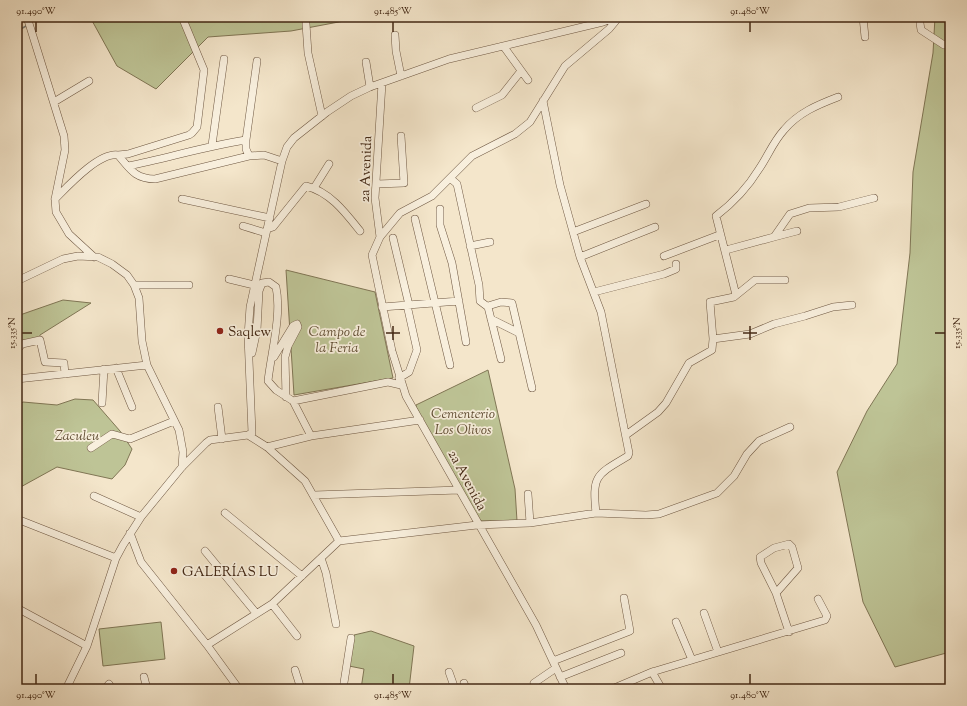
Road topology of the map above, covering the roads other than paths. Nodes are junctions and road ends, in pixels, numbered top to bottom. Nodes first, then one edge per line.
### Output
1 (182, 17) edge
2 (617, 17) edge
3 (864, 17) edge
4 (28, 18) edge
5 (920, 22) dead end
6 (306, 24) dead end
7 (395, 34) dead end
8 (865, 37) dead end
9 (950, 42) edge
10 (504, 47) junction
11 (224, 60) dead end
12 (257, 61) dead end
13 (366, 62) dead end
14 (521, 71) junction
15 (401, 76) junction
16 (528, 80) dead end
17 (89, 81) dead end
18 (382, 83) junction
19 (370, 87) junction
20 (838, 97) dead end
21 (544, 101) junction
22 (54, 102) junction
23 (476, 108) dead end
24 (322, 116) junction
25 (401, 136) dead end
26 (246, 140) junction
27 (212, 145) junction
28 (118, 155) junction
29 (249, 156) junction
30 (282, 161) junction
31 (329, 164) dead end
32 (128, 166) junction
33 (450, 178) junction
34 (377, 184) junction
35 (314, 188) junction
36 (874, 198) dead end
37 (55, 199) junction
38 (182, 199) dead end
39 (646, 204) dead end
40 (440, 210) dead end
41 (270, 218) junction
42 (414, 219) dead end
43 (243, 226) dead end
44 (655, 227) dead end
45 (267, 231) junction
46 (360, 231) dead end
47 (797, 231) dead end
48 (573, 232) junction
49 (719, 235) junction
50 (380, 236) junction
51 (774, 237) junction
52 (393, 238) dead end
53 (490, 242) dead end
54 (470, 246) junction
55 (726, 250) junction
56 (664, 256) dead end
57 (94, 257) junction
58 (580, 257) junction
59 (676, 264) dead end
60 (229, 279) dead end
61 (785, 280) dead end
62 (17, 281) edge
63 (134, 285) junction
64 (188, 285) dead end
65 (254, 285) junction
66 (594, 292) junction
67 (736, 295) junction
68 (459, 301) junction
69 (435, 304) junction
70 (408, 305) junction
71 (852, 305) dead end
72 (488, 306) junction
73 (382, 307) junction
74 (491, 319) junction
75 (519, 333) junction
76 (713, 339) junction
77 (466, 342) dead end
78 (17, 350) edge
79 (501, 359) dead end
80 (271, 363) junction
81 (147, 365) junction
82 (249, 365) junction
83 (450, 365) dead end
84 (116, 368) junction
85 (104, 369) junction
86 (66, 374) junction
87 (17, 379) edge
88 (400, 381) junction
89 (532, 388) dead end
90 (286, 396) junction
91 (293, 402) junction
92 (102, 403) dead end
93 (132, 407) dead end
94 (218, 408) dead end
95 (420, 420) junction
96 (174, 421) junction
97 (790, 427) dead end
98 (248, 435) junction
99 (626, 435) junction
100 (311, 436) junction
101 (222, 439) junction
102 (267, 447) junction
103 (91, 448) dead end
104 (182, 467) junction
105 (459, 490) junction
106 (528, 494) dead end
107 (314, 495) junction
108 (94, 496) dead end
109 (224, 513) dead end
110 (596, 513) junction
111 (141, 517) junction
112 (17, 519) edge
113 (530, 523) junction
114 (477, 525) junction
115 (130, 533) junction
116 (339, 541) junction
117 (205, 551) dead end
118 (116, 558) junction
119 (321, 558) junction
120 (302, 576) junction
121 (776, 593) junction
122 (624, 598) dead end
123 (818, 599) dead end
124 (272, 604) junction
125 (17, 608) edge
126 (256, 613) junction
127 (704, 613) dead end
128 (676, 622) dead end
129 (336, 624) dead end
130 (789, 632) junction
131 (297, 636) dead end
132 (351, 638) dead end
133 (207, 645) junction
134 (87, 646) junction
135 (718, 652) junction
136 (621, 653) dead end
137 (692, 660) junction
138 (554, 664) junction
139 (294, 670) dead end
140 (449, 672) dead end
141 (652, 672) junction
142 (144, 677) dead end
143 (560, 677) junction
144 (534, 683) dead end
145 (66, 689) edge
146 (105, 689) edge
147 (112, 689) edge
148 (146, 689) edge
149 (239, 689) edge
150 (301, 689) edge
151 (343, 689) edge
152 (455, 689) edge
153 (566, 689) edge
154 (612, 689) edge
155 (662, 689) edge

1 - 28 street
2 - 10 street
2 - 21 street
3 - 8 street
4 - 22 street
5 - 9 street
6 - 24 street
7 - 15 street
10 - 14 street
10 - 15 street
11 - 27 street
12 - 26 street
13 - 19 street
14 - 16 street
14 - 23 street
15 - 18 street
17 - 22 street
18 - 19 street
18 - 34 street, 2a Avenida
19 - 24 street
20 - 49 street
21 - 33 street
21 - 48 street
22 - 37 street
24 - 30 street
25 - 34 street
26 - 27 street
26 - 29 street
27 - 32 street
28 - 32 street
28 - 37 street
29 - 30 street
29 - 32 street
30 - 41 street
31 - 35 street
33 - 50 street
33 - 54 street
34 - 50 street, 2a Avenida
35 - 45 street
35 - 46 street
36 - 51 street
37 - 57 street
38 - 41 street
39 - 48 street
40 - 68 street
41 - 45 street
42 - 69 street
43 - 45 street
44 - 58 street
45 - 65 street
47 - 51 street
48 - 58 street
49 - 55 street
49 - 56 street
50 - 73 street, 2a Avenida
51 - 55 street
52 - 70 street
53 - 54 street
54 - 72 street
55 - 67 street
57 - 62 street
57 - 63 street
58 - 66 street
59 - 66 street
60 - 65 street
61 - 67 street
63 - 64 street
63 - 81 street
65 - 82 street
66 - 99 street
67 - 76 street
68 - 69 street
68 - 77 street
69 - 70 street
69 - 83 street
70 - 73 street
70 - 88 street
71 - 76 street
72 - 74 street
72 - 75 street
73 - 88 street, 2a Avenida
74 - 75 street
74 - 79 street
75 - 89 street
76 - 99 street
78 - 86 street
80 - 82 street
80 - 90 street
80 - 90 street
81 - 84 street
81 - 96 street
82 - 98 street
84 - 85 street
84 - 93 street
85 - 86 street
85 - 92 street
86 - 87 street
88 - 91 street
88 - 95 street, 2a Avenida
90 - 91 street
91 - 100 street
94 - 101 street
95 - 100 street
95 - 105 street, 2a Avenida
96 - 103 street
96 - 104 street
97 - 110 street
98 - 101 street
98 - 102 street
99 - 110 street
100 - 102 street
101 - 104 street
102 - 107 street
104 - 111 street
105 - 107 street
105 - 114 street, 2a Avenida
106 - 113 street
107 - 116 street
108 - 111 street
109 - 120 street
110 - 113 street
111 - 115 street
112 - 118 street
113 - 114 street
114 - 116 street
114 - 138 street, 2a Avenida
115 - 118 street
115 - 133 street
116 - 119 street
117 - 126 street
118 - 134 street
119 - 120 street
119 - 129 street
120 - 124 street
121 - 121 street
121 - 130 street
122 - 138 street
123 - 130 street
124 - 126 street
124 - 131 street
125 - 134 street
126 - 133 street
127 - 135 street
128 - 137 street
130 - 135 street
132 - 151 street
133 - 149 street
134 - 145 street
135 - 137 street
136 - 143 street
137 - 141 street
138 - 143 street, 2a Avenida
138 - 144 street
139 - 150 street
140 - 152 street
141 - 154 street
141 - 155 street
142 - 148 street
143 - 153 street, 2a Avenida
146 - 147 street

